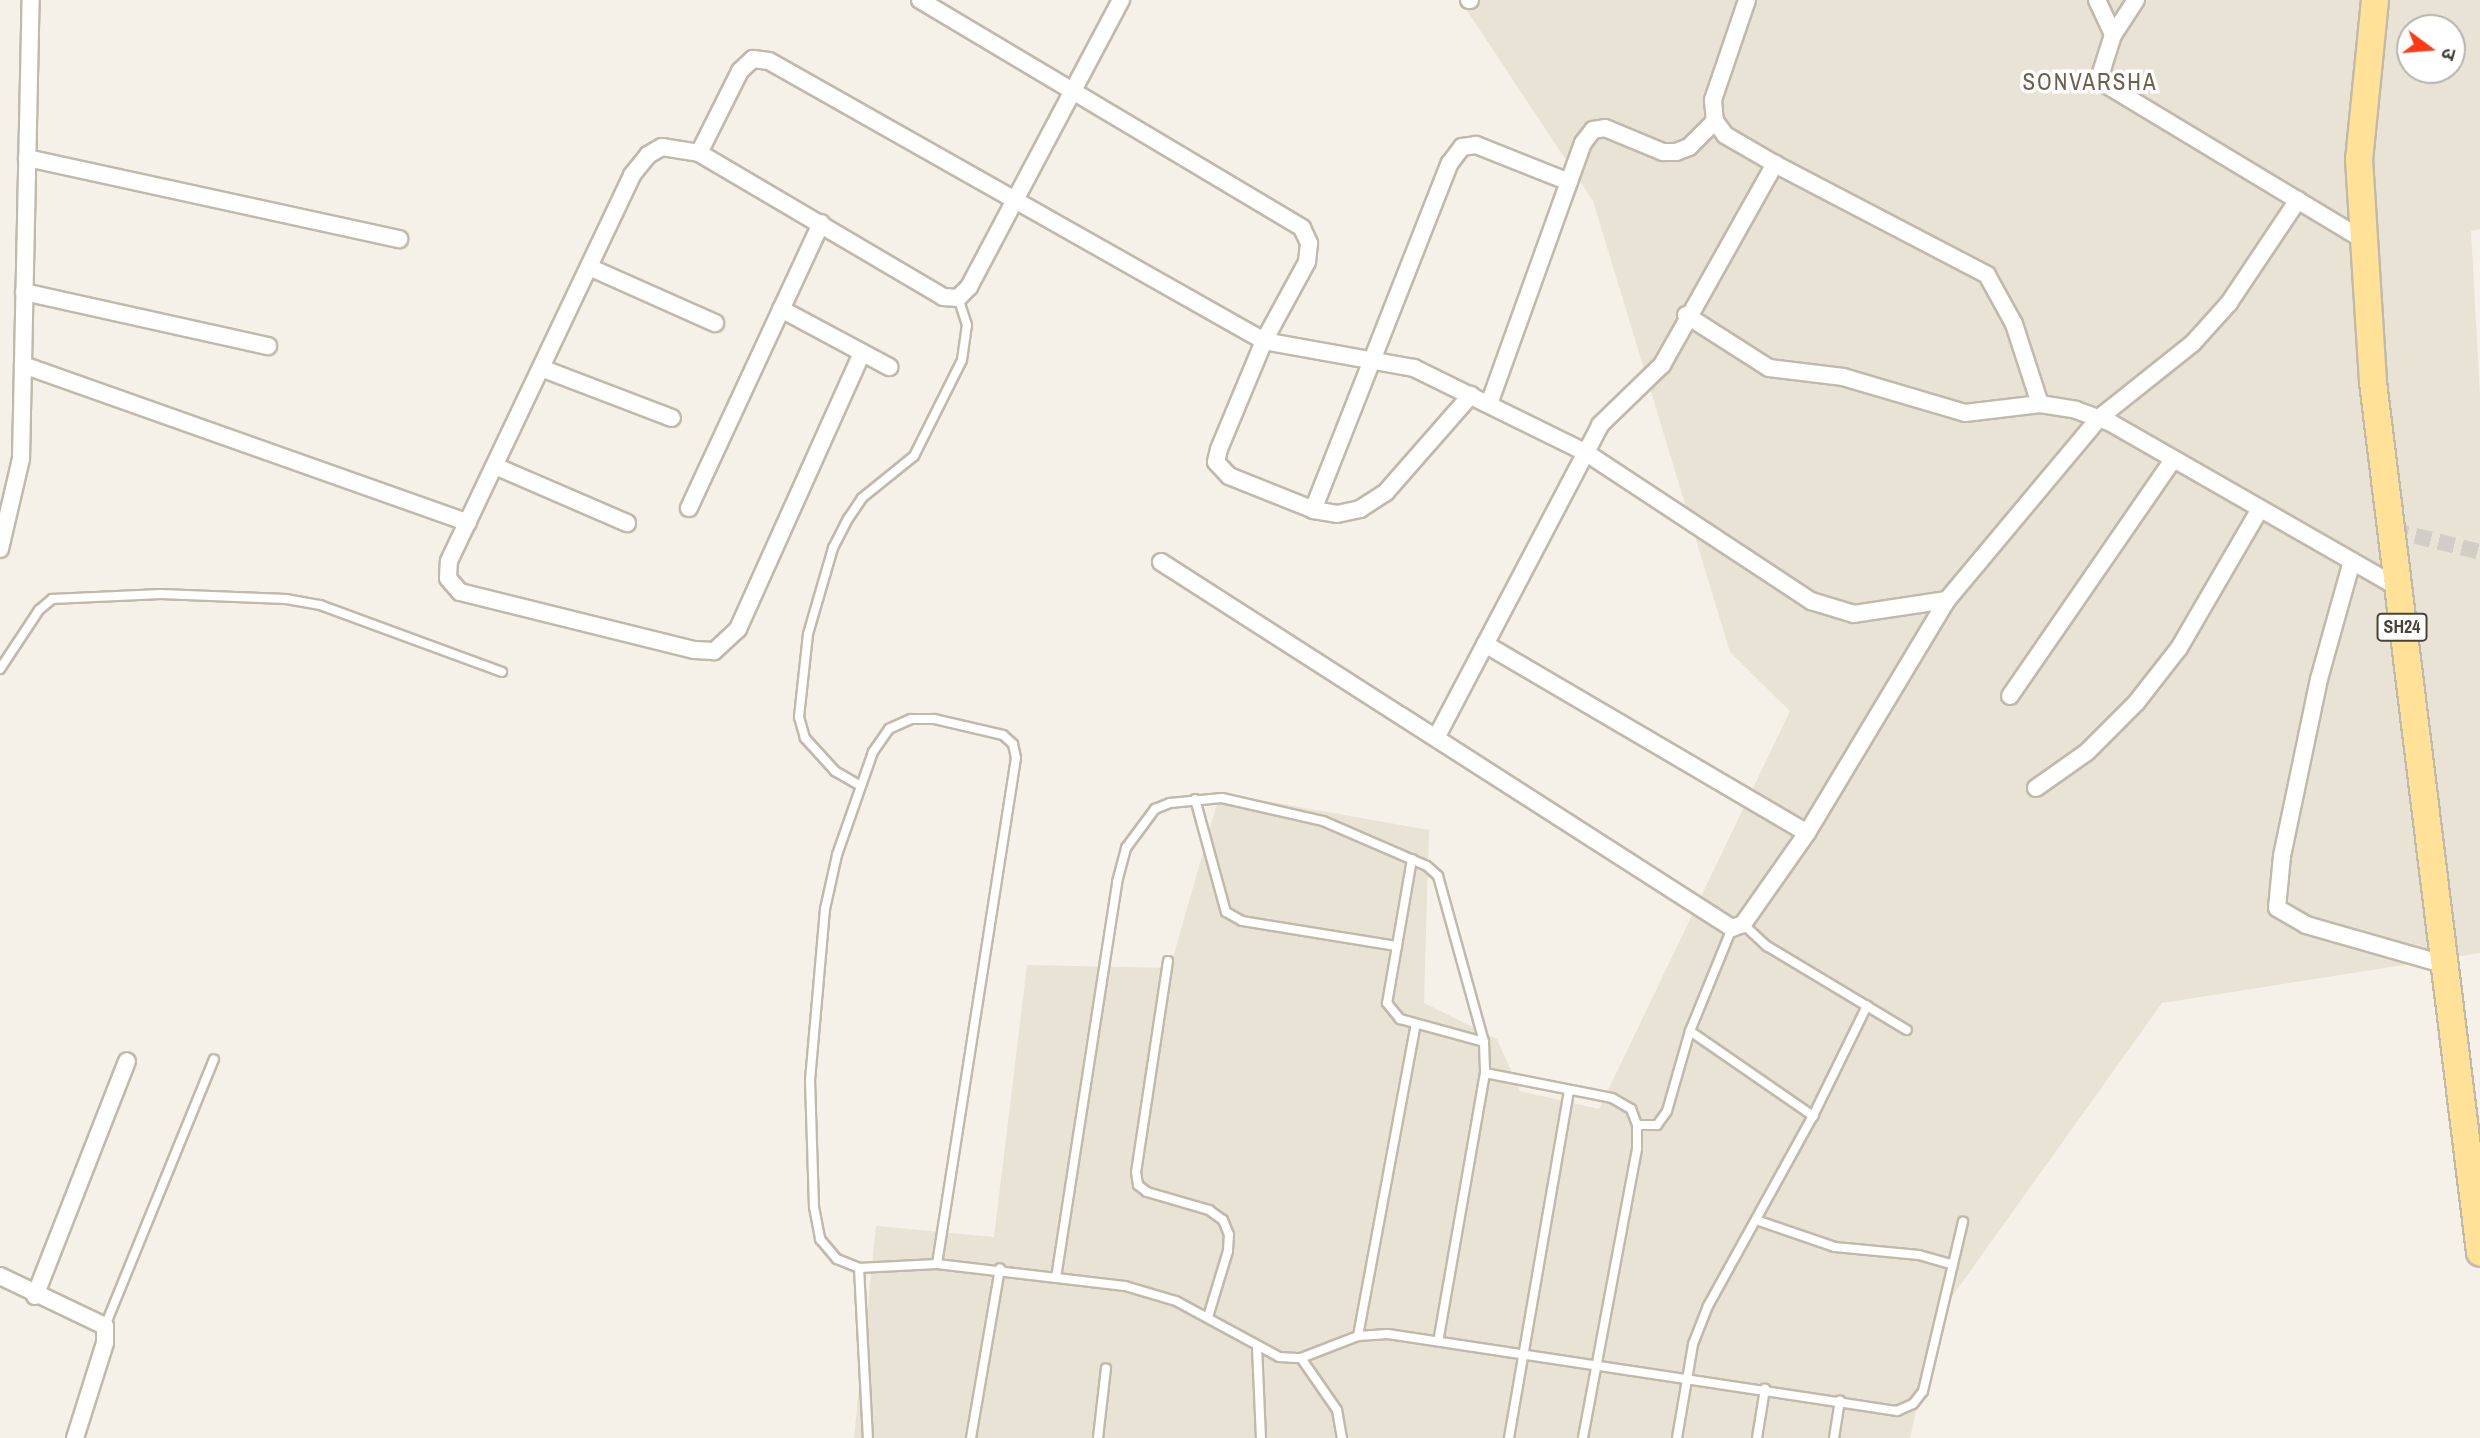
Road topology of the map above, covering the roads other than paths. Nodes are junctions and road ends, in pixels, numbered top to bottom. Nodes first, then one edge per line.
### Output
1 (31, 0) edge
2 (920, 0) edge
3 (1121, 0) edge
4 (1747, 0) edge
5 (2097, 0) edge
6 (2136, 0) edge
7 (2375, 0) edge
8 (2113, 35) junction
9 (1073, 89) junction
10 (1715, 121) junction
11 (699, 153) junction
12 (27, 158) junction
13 (1775, 164) junction
14 (1569, 182) junction
15 (1015, 197) junction
16 (2298, 200) junction
17 (821, 223) junction
18 (399, 239) dead end
19 (2362, 239) junction
20 (589, 267) junction
21 (24, 292) junction
22 (958, 298) junction
23 (781, 309) junction
24 (1686, 315) junction
25 (715, 323) dead end
26 (1265, 341) junction
27 (268, 346) dead end
28 (862, 353) junction
29 (1372, 357) junction
30 (23, 365) junction
31 (541, 368) junction
32 (889, 368) dead end
33 (1471, 395) junction
34 (1489, 404) junction
35 (2040, 404) junction
36 (672, 418) dead end
37 (2099, 418) junction
38 (1585, 452) junction
39 (2173, 460) junction
40 (495, 466) junction
41 (690, 508) dead end
42 (2260, 509) junction
43 (1313, 510) junction
44 (468, 523) junction
45 (626, 523) dead end
46 (0, 550) edge
47 (2352, 561) junction
48 (1161, 562) dead end
49 (2397, 587) junction
50 (1947, 600) junction
51 (1485, 644) junction
52 (0, 669) edge
53 (502, 673) dead end
54 (2010, 696) dead end
55 (1436, 738) junction
56 (859, 785) junction
57 (2036, 788) dead end
58 (1195, 799) junction
59 (1807, 833) junction
60 (1412, 859) junction
61 (1737, 926) junction
62 (1396, 946) junction
63 (1168, 961) dead end
64 (2446, 965) junction
65 (1867, 1006) junction
66 (1416, 1024) junction
67 (1907, 1030) dead end
68 (1690, 1031) junction
69 (1484, 1042) junction
70 (214, 1059) dead end
71 (127, 1061) dead end
72 (1485, 1073) junction
73 (1569, 1090) junction
74 (1813, 1116) junction
75 (1637, 1125) junction
76 (1756, 1220) junction
77 (1963, 1222) dead end
78 (2480, 1252) edge
79 (937, 1264) junction
80 (1953, 1265) junction
81 (859, 1268) junction
82 (1000, 1268) junction
83 (0, 1276) edge
84 (1056, 1278) junction
85 (35, 1296) junction
86 (1208, 1317) junction
87 (105, 1326) junction
88 (1358, 1336) junction
89 (1438, 1341) junction
90 (1257, 1347) junction
91 (1523, 1354) junction
92 (1301, 1358) junction
93 (1594, 1364) junction
94 (1106, 1368) dead end
95 (1686, 1378) junction
96 (1765, 1389) junction
97 (1840, 1401) junction
98 (75, 1438) edge
99 (868, 1438) edge
100 (971, 1438) edge
101 (1098, 1438) edge
102 (1261, 1438) edge
103 (1342, 1438) edge
104 (1509, 1438) edge
105 (1583, 1438) edge
106 (1677, 1438) edge
107 (1757, 1438) edge
108 (1834, 1438) edge

1 - 12 street
2 - 9 street
3 - 9 street
4 - 10 street
5 - 8 street
6 - 8 street
7 - 19 main road, SH24
8 - 16 street
9 - 15 street
9 - 26 street
10 - 13 street
10 - 14 street
11 - 15 street
11 - 17 street
11 - 20 street
12 - 18 street
12 - 21 street
13 - 24 street
13 - 35 street
14 - 29 street
14 - 34 street
15 - 22 street
15 - 26 street
16 - 19 street
16 - 37 street
17 - 22 street
17 - 23 street
19 - 49 main road, SH24
20 - 25 street
20 - 31 street
21 - 27 street
21 - 30 street
22 - 56 lane
23 - 28 street
23 - 41 street
24 - 35 street
24 - 38 street
26 - 29 street
26 - 43 street
28 - 32 street
28 - 44 street
29 - 33 street
29 - 43 street
30 - 44 street
30 - 46 street
31 - 36 street
31 - 40 street
33 - 34 street
33 - 43 street
34 - 38 street
35 - 37 street
37 - 39 street
37 - 50 street
38 - 50 street
38 - 51 street
39 - 42 street
39 - 54 street
40 - 44 street
40 - 45 street
42 - 47 street
42 - 57 street
47 - 49 street
47 - 64 street
48 - 55 street
49 - 64 main road, SH24
50 - 59 street
51 - 55 street
51 - 59 street
52 - 53 lane
55 - 61 street
56 - 79 lane
56 - 81 lane
58 - 60 lane
58 - 62 lane
58 - 84 lane
59 - 61 street
60 - 62 lane
60 - 69 lane
61 - 65 lane
61 - 68 lane
62 - 66 lane
63 - 86 lane
64 - 78 main road, SH24
65 - 67 lane
65 - 74 lane
66 - 69 lane
66 - 88 lane
68 - 74 lane
68 - 75 lane
69 - 72 lane
70 - 87 lane
71 - 85 street
72 - 73 lane
72 - 89 lane
73 - 75 lane
73 - 91 lane
74 - 76 lane
75 - 93 lane
76 - 80 lane
76 - 95 lane
77 - 80 lane
79 - 81 lane
79 - 82 lane
80 - 97 lane
81 - 99 lane
82 - 84 lane
82 - 100 lane
83 - 85 street
84 - 86 lane
85 - 87 street
86 - 90 lane
87 - 98 street
88 - 89 lane
88 - 92 lane
89 - 91 lane
90 - 92 lane
90 - 102 lane
91 - 93 lane
91 - 104 lane
92 - 103 lane
93 - 95 lane
93 - 105 lane
94 - 101 lane
95 - 96 lane
95 - 106 lane
96 - 97 lane
96 - 107 lane
97 - 108 lane

